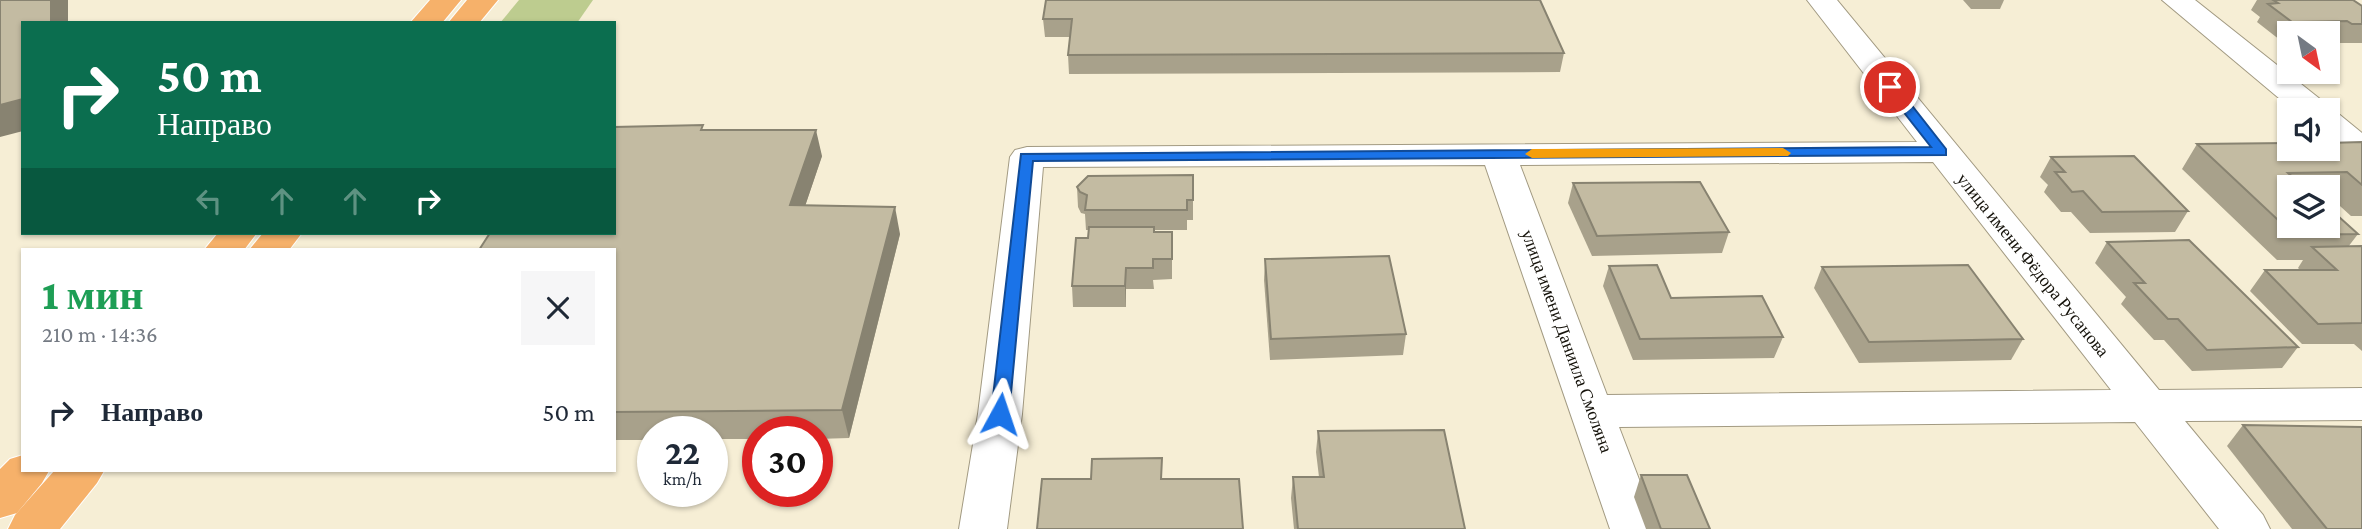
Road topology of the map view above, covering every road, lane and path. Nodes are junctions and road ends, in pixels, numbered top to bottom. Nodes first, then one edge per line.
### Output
1 (446, 0) edge
2 (483, 0) edge
3 (1822, 0) edge
4 (2177, 0) edge
5 (427, 21) edge
6 (465, 21) edge
7 (2298, 98) edge
8 (2340, 132) edge
9 (2362, 150) edge
10 (1941, 152) junction
11 (1499, 154) junction
12 (2147, 404) junction
13 (2362, 404) edge
14 (1593, 411) junction
15 (25, 472) edge
16 (80, 472) edge
17 (0, 500) edge
18 (32, 529) edge
19 (983, 529) edge
20 (1634, 529) edge
21 (2246, 529) edge

1 - 5 highway
2 - 6 highway
3 - 10 street, улица имени Фёдора Русанова
4 - 7 street
8 - 9 street
10 - 11 street
10 - 12 street, улица имени Фёдора Русанова
11 - 14 street, улица имени Даниила Смоляна
11 - 19 street
12 - 13 street
12 - 14 street
12 - 21 street, улица имени Фёдора Русанова
14 - 20 street, улица имени Даниила Смоляна
15 - 17 highway
16 - 18 highway

